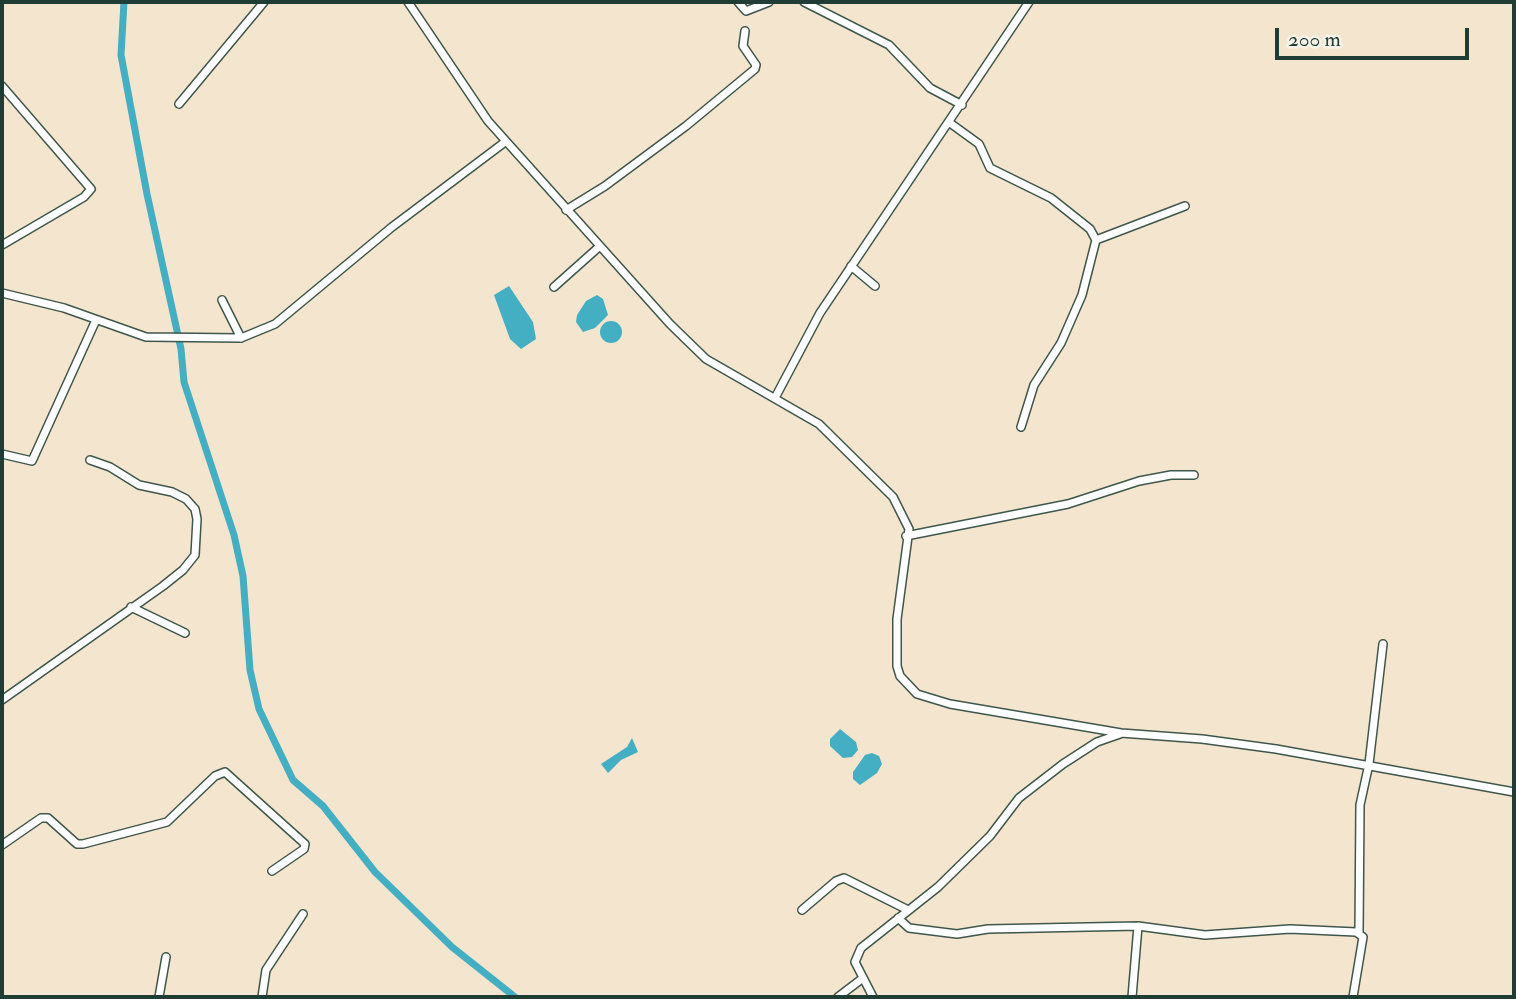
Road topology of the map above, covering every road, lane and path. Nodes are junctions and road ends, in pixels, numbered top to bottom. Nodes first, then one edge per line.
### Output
1 (264, 2) edge
2 (408, 2) edge
3 (738, 2) edge
4 (769, 2) edge
5 (804, 2) edge
6 (1029, 2) edge
7 (745, 31) dead end
8 (2, 86) edge
9 (179, 104) dead end
10 (962, 105) junction
11 (950, 123) junction
12 (505, 142) junction
13 (1185, 206) dead end
14 (566, 210) junction
15 (1096, 240) junction
16 (2, 245) edge
17 (600, 246) junction
18 (851, 266) junction
19 (876, 286) dead end
20 (554, 287) dead end
21 (2, 293) edge
22 (222, 300) dead end
23 (96, 320) junction
24 (241, 338) junction
25 (776, 396) junction
26 (1021, 427) dead end
27 (2, 454) edge
28 (90, 460) dead end
29 (1194, 475) dead end
30 (906, 536) junction
31 (131, 607) junction
32 (186, 634) dead end
33 (1383, 644) dead end
34 (2, 700) edge
35 (1121, 733) junction
36 (1368, 764) junction
37 (1514, 792) edge
38 (2, 845) edge
39 (272, 871) dead end
40 (802, 910) dead end
41 (908, 910) junction
42 (303, 914) dead end
43 (898, 918) junction
44 (1139, 926) junction
45 (1359, 933) junction
46 (166, 957) dead end
47 (863, 978) junction
48 (159, 997) edge
49 (262, 997) edge
50 (838, 997) edge
51 (873, 997) edge
52 (1132, 997) edge
53 (1353, 997) edge

1 - 9 street
2 - 12 street
3 - 4 street
5 - 10 street
6 - 10 street
7 - 14 street
8 - 16 street
10 - 11 street
11 - 15 street
11 - 18 street
12 - 14 street
12 - 24 street
13 - 15 street
14 - 17 street
15 - 26 street
17 - 20 street
17 - 25 street
18 - 19 street
18 - 25 street
21 - 23 street
22 - 24 street
23 - 24 street
23 - 27 street
25 - 30 street
28 - 31 street
29 - 30 street
30 - 35 street
31 - 32 street
31 - 34 street
33 - 36 street
35 - 36 street
35 - 41 street
36 - 37 street
36 - 45 street
38 - 39 street
40 - 41 street
41 - 43 street
42 - 49 street
43 - 44 street
43 - 47 street
44 - 45 street
44 - 52 street
45 - 53 street
46 - 48 street
47 - 50 street
47 - 51 street

